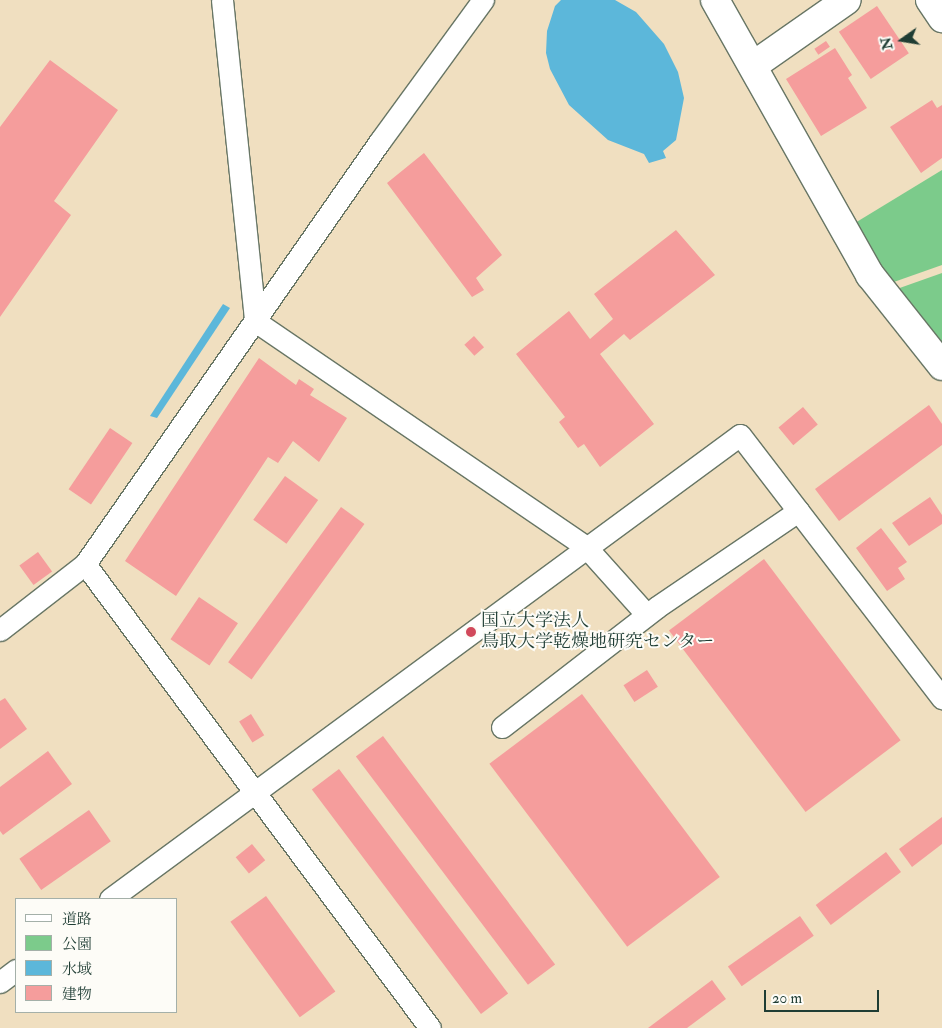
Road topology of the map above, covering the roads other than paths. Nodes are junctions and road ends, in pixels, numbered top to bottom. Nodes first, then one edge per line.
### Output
1 (222, 0) edge
2 (483, 0) edge
3 (715, 0) edge
4 (847, 0) edge
5 (930, 0) edge
6 (942, 18) edge
7 (754, 65) junction
8 (256, 321) junction
9 (942, 366) edge
10 (798, 511) junction
11 (586, 547) junction
12 (85, 564) junction
13 (647, 615) junction
14 (0, 630) edge
15 (942, 698) edge
16 (502, 727) dead end
17 (252, 791) junction
18 (111, 898) edge
19 (15, 971) edge
20 (0, 982) edge
21 (430, 1028) edge

1 - 8 lane
2 - 8 lane
3 - 7 street
4 - 7 street
5 - 6 street
7 - 9 street
8 - 11 lane
8 - 12 lane
10 - 11 lane
10 - 13 lane
10 - 15 lane
11 - 13 lane
11 - 17 lane
12 - 14 lane
12 - 17 lane
13 - 16 lane
17 - 18 lane
17 - 21 lane
19 - 20 lane

